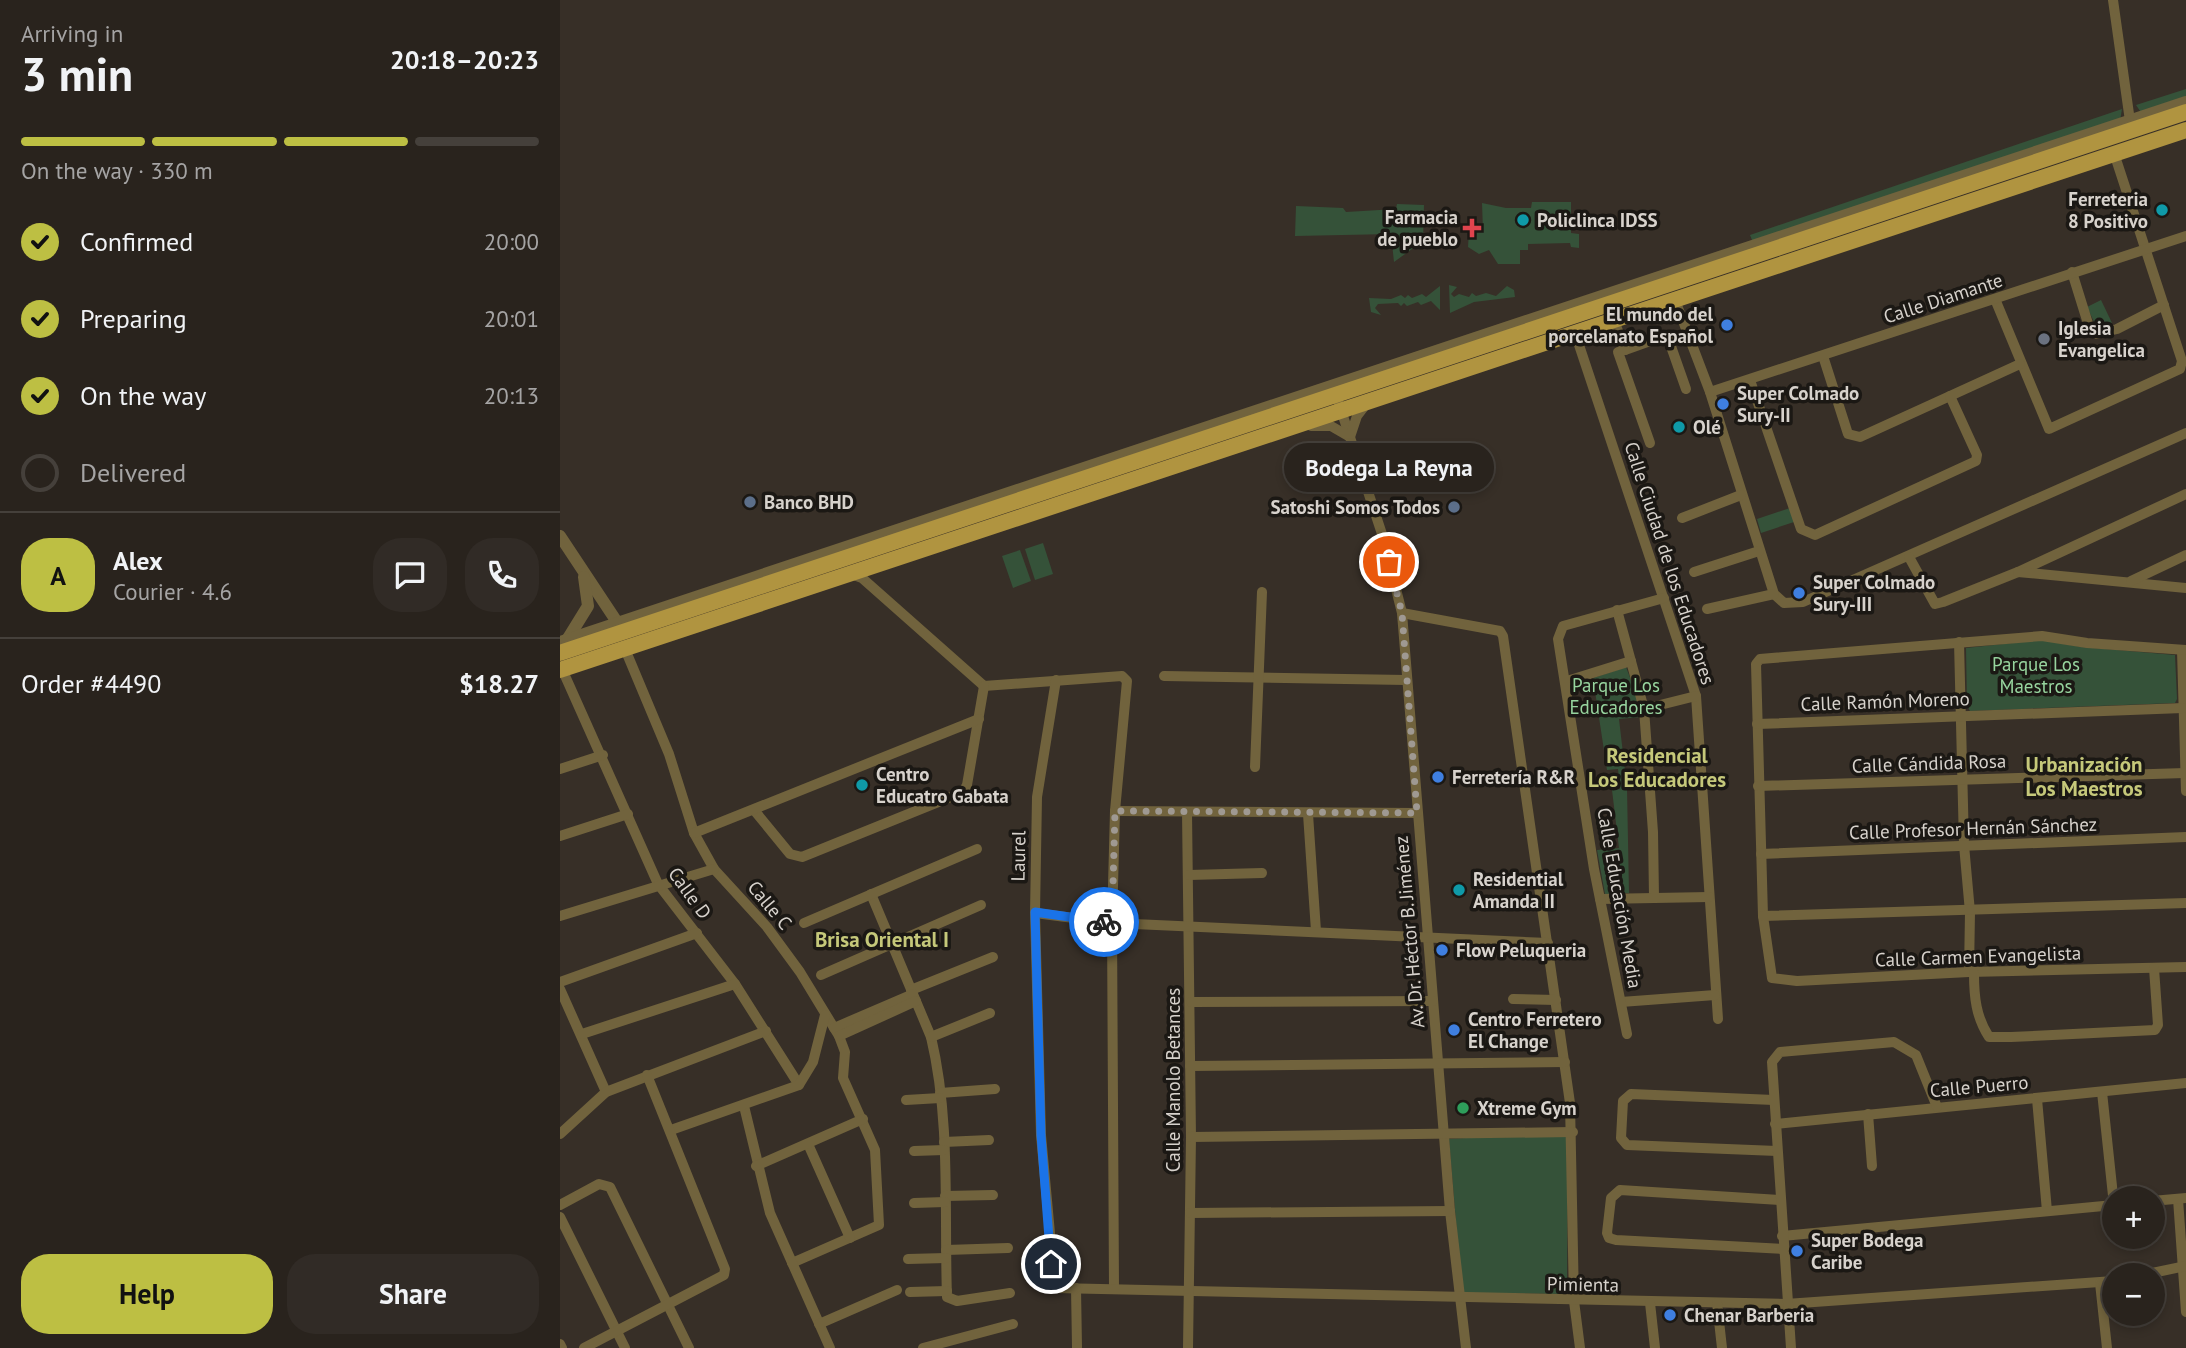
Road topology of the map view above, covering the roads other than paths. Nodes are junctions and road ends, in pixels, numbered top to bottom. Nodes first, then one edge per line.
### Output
1 (2113, 0) edge
2 (2186, 102) edge
3 (2186, 113) edge
4 (2130, 121) junction
5 (2186, 130) edge
6 (2114, 153) junction
7 (2186, 236) edge
8 (2145, 248) junction
9 (2072, 272) junction
10 (1996, 299) junction
11 (1675, 300) junction
12 (2164, 305) junction
13 (1614, 320) junction
14 (1575, 333) junction
15 (1625, 350) junction
16 (1823, 356) junction
17 (2020, 364) junction
18 (1750, 380) junction
19 (1686, 389) dead end
20 (1710, 392) junction
21 (1950, 396) junction
22 (1367, 403) junction
23 (1339, 404) junction
24 (1294, 427) junction
25 (2186, 433) edge
26 (1350, 437) junction
27 (1650, 443) dead end
28 (2186, 494) edge
29 (1741, 495) junction
30 (1682, 518) dead end
31 (560, 536) edge
32 (1759, 551) junction
33 (2186, 555) edge
34 (1909, 556) junction
35 (1694, 572) dead end
36 (2018, 572) junction
37 (849, 573) junction
38 (584, 574) junction
39 (2128, 583) junction
40 (2186, 588) edge
41 (1262, 592) dead end
42 (1774, 594) junction
43 (1664, 598) junction
44 (1707, 609) dead end
45 (1617, 610) junction
46 (1402, 613) junction
47 (622, 636) junction
48 (1959, 642) junction
49 (2184, 650) edge
50 (562, 655) edge
51 (1630, 661) junction
52 (1164, 676) dead end
53 (1056, 680) junction
54 (1258, 680) junction
55 (1406, 680) junction
56 (1567, 681) junction
57 (984, 686) junction
58 (1696, 696) junction
59 (2183, 708) junction
60 (1644, 709) junction
61 (1961, 716) junction
62 (979, 719) junction
63 (1757, 724) junction
64 (603, 755) junction
65 (1255, 767) dead end
66 (560, 769) edge
67 (2185, 773) edge
68 (1962, 779) junction
69 (1758, 786) junction
70 (2186, 791) edge
71 (754, 810) junction
72 (1115, 811) junction
73 (1187, 812) junction
74 (1417, 813) junction
75 (628, 814) junction
76 (1308, 814) junction
77 (694, 833) junction
78 (560, 836) edge
79 (2186, 837) edge
80 (1964, 845) junction
81 (977, 849) dead end
82 (1761, 855) junction
83 (715, 869) junction
84 (1262, 873) dead end
85 (1189, 875) junction
86 (658, 884) junction
87 (871, 894) junction
88 (1654, 897) junction
89 (1709, 897) junction
90 (1600, 899) junction
91 (2186, 903) edge
92 (981, 905) dead end
93 (1035, 912) junction
94 (1970, 912) junction
95 (560, 916) edge
96 (1763, 916) junction
97 (804, 923) dead end
98 (1112, 923) junction
99 (1190, 927) junction
100 (1316, 931) junction
101 (697, 933) junction
102 (1428, 937) junction
103 (1548, 943) junction
104 (892, 944) junction
105 (993, 957) dead end
106 (2186, 967) edge
107 (2154, 968) junction
108 (1971, 973) junction
109 (821, 975) dead end
110 (560, 982) edge
111 (735, 984) junction
112 (560, 989) edge
113 (913, 995) junction
114 (1716, 995) junction
115 (1513, 999) dead end
116 (1556, 1000) junction
117 (1433, 1001) junction
118 (1191, 1002) junction
119 (1621, 1002) junction
120 (990, 1013) dead end
121 (825, 1015) junction
122 (1718, 1018) dead end
123 (766, 1031) junction
124 (836, 1032) junction
125 (582, 1034) junction
126 (1627, 1034) dead end
127 (931, 1037) junction
128 (1438, 1061) junction
129 (1565, 1062) junction
130 (1190, 1066) junction
131 (647, 1075) junction
132 (2186, 1083) edge
133 (799, 1085) junction
134 (995, 1088) dead end
135 (2102, 1091) junction
136 (606, 1092) junction
137 (940, 1095) junction
138 (2037, 1099) junction
139 (906, 1100) dead end
140 (1774, 1100) junction
141 (744, 1106) junction
142 (1937, 1107) junction
143 (1868, 1114) junction
144 (560, 1119) edge
145 (863, 1119) junction
146 (1775, 1124) junction
147 (671, 1130) junction
148 (564, 1132) edge
149 (1573, 1132) junction
150 (1444, 1133) junction
151 (1191, 1137) junction
152 (989, 1140) dead end
153 (808, 1144) junction
154 (944, 1146) junction
155 (914, 1151) dead end
156 (1777, 1151) junction
157 (756, 1166) junction
158 (1872, 1166) dead end
159 (2112, 1186) edge
160 (993, 1195) dead end
161 (2182, 1198) edge
162 (945, 1199) junction
163 (1780, 1200) junction
164 (914, 1203) dead end
165 (560, 1205) edge
166 (2102, 1206) edge
167 (1450, 1211) junction
168 (2048, 1211) junction
169 (1190, 1213) junction
170 (560, 1217) edge
171 (1782, 1236) junction
172 (850, 1238) junction
173 (1007, 1248) dead end
174 (1783, 1249) junction
175 (946, 1254) junction
176 (908, 1259) dead end
177 (792, 1263) junction
178 (2184, 1266) edge
179 (2165, 1270) edge
180 (2100, 1283) joint
181 (1053, 1285) joint
182 (1076, 1289) junction
183 (1114, 1289) junction
184 (897, 1290) dead end
185 (947, 1291) junction
186 (1189, 1291) junction
187 (910, 1292) dead end
188 (1010, 1293) dead end
189 (1462, 1297) junction
190 (1574, 1301) junction
191 (1650, 1303) junction
192 (1717, 1303) junction
193 (1786, 1304) junction
194 (669, 1305) junction
195 (2186, 1312) edge
196 (819, 1324) junction
197 (1013, 1324) dead end
198 (617, 1332) junction
199 (1077, 1347) edge
200 (584, 1348) edge
201 (625, 1348) edge
202 (690, 1348) edge
203 (830, 1348) edge
204 (923, 1348) edge
205 (1188, 1348) edge
206 (1466, 1348) edge
207 (1580, 1348) edge
208 (1655, 1348) edge
209 (1722, 1348) edge
210 (1791, 1348) edge
211 (2107, 1348) edge

1 - 4 street
2 - 4 street
3 - 23 main road
4 - 47 street
5 - 6 main road
6 - 8 street
6 - 11 main road
7 - 8 street, Calle Diamante
8 - 9 street, Calle Diamante
8 - 12 street
9 - 10 street, Calle Diamante
9 - 12 street
10 - 16 street, Calle Diamante
10 - 17 street
11 - 13 main road
11 - 20 street
12 - 17 street
13 - 14 main road
13 - 15 street
14 - 22 main road
14 - 43 street, Calle Ciudad de los Educadores
15 - 19 street
15 - 27 street
16 - 18 street, Calle Diamante
16 - 21 street
17 - 21 street
18 - 20 street, Calle Diamante
18 - 21 street
20 - 29 street
22 - 23 main road
22 - 26 street
23 - 24 main road
23 - 26 street, Av. Dr. Héctor B. Jiménez
23 - 47 main road
24 - 26 street
24 - 37 main road
25 - 34 street
26 - 46 street, Av. Dr. Héctor B. Jiménez
28 - 36 street
29 - 30 street
29 - 32 street
31 - 38 street
32 - 35 street
32 - 42 street
33 - 39 street
34 - 36 street
34 - 42 street
36 - 39 street
37 - 47 main road
37 - 57 street
38 - 47 street
38 - 50 street
39 - 40 street
41 - 54 street
42 - 44 street
43 - 45 street, Calle Educación Media
43 - 58 street, Calle Ciudad de los Educadores
45 - 51 street
45 - 56 street, Calle Educación Media
46 - 55 street, Av. Dr. Héctor B. Jiménez
46 - 103 street
47 - 50 main road
47 - 50 street
47 - 77 street, Calle C
48 - 49 street
48 - 61 street
48 - 63 street
49 - 59 street
50 - 64 street, Calle D
51 - 56 street
51 - 60 street
52 - 54 street
53 - 57 street
53 - 72 street
53 - 93 street, Laurel
54 - 55 street
54 - 65 street
55 - 74 street, Av. Dr. Héctor B. Jiménez
56 - 90 street, Calle Educación Media
57 - 62 street
58 - 60 street
58 - 89 street, Calle Ciudad de los Educadores
59 - 61 street, Calle Ramón Moreno
59 - 67 street
60 - 88 street
61 - 63 street, Calle Ramón Moreno
61 - 68 street
62 - 71 street
62 - 71 street
63 - 69 street
64 - 66 street
64 - 75 street, Calle D
67 - 68 street, Calle Cándida Rosa
67 - 70 street
68 - 69 street, Calle Cándida Rosa
68 - 80 street
69 - 82 street
71 - 77 street
72 - 73 street
72 - 98 street
73 - 76 street
73 - 85 street, Calle Manolo Betances
74 - 76 street
74 - 102 street, Av. Dr. Héctor B. Jiménez
75 - 78 street
75 - 86 street, Calle D
76 - 100 street
77 - 83 street, Calle C
79 - 80 street, Calle Profesor Hernán Sánchez
80 - 82 street, Calle Profesor Hernán Sánchez
80 - 94 street
81 - 87 street
82 - 96 street
83 - 86 street
83 - 121 street, Calle C
84 - 85 street
85 - 99 street, Calle Manolo Betances
86 - 95 street
86 - 101 street, Calle D
87 - 97 street
87 - 104 street
88 - 89 street
88 - 90 street
89 - 114 street, Calle Ciudad de los Educadores
90 - 119 street, Calle Educación Media
91 - 94 street
92 - 104 street
93 - 98 street
93 - 181 street, Laurel
94 - 96 street
94 - 108 street
96 - 108 street, Calle Carmen Evangelista
98 - 99 street
98 - 183 street
99 - 100 street
99 - 118 street, Calle Manolo Betances
100 - 102 street
101 - 110 street
101 - 111 street, Calle D
102 - 103 street
102 - 117 street, Av. Dr. Héctor B. Jiménez
103 - 116 street
104 - 109 street
104 - 113 street
105 - 113 street
106 - 107 street, Calle Carmen Evangelista
107 - 108 street, Calle Carmen Evangelista
107 - 108 street
111 - 123 street, Calle D
111 - 125 street
112 - 125 street
113 - 124 street
113 - 127 street
114 - 119 street
114 - 122 street, Calle Ciudad de los Educadores
115 - 116 street
116 - 129 street
117 - 118 street
117 - 128 street, Av. Dr. Héctor B. Jiménez
118 - 130 street, Calle Manolo Betances
119 - 126 street, Calle Educación Media
120 - 127 street
121 - 124 street, Calle C
121 - 133 street
123 - 131 street
123 - 133 street, Calle D
124 - 145 street, Calle C
125 - 136 street
127 - 137 street
128 - 129 street
128 - 130 street
128 - 150 street, Av. Dr. Héctor B. Jiménez
129 - 149 street
130 - 151 street, Calle Manolo Betances
131 - 136 street
131 - 147 street
132 - 135 street, Calle Puerro
133 - 141 street
134 - 137 street
135 - 138 street, Calle Puerro
135 - 159 street
136 - 148 street
137 - 139 street
137 - 154 street
138 - 142 street, Calle Puerro
138 - 168 street
140 - 142 street
140 - 146 street
140 - 156 street
141 - 147 street
141 - 157 street
142 - 143 street, Calle Puerro
143 - 146 street, Calle Puerro
143 - 158 street
144 - 148 street
145 - 153 street
145 - 172 street, Calle C
146 - 156 street
147 - 194 street
149 - 150 street
149 - 190 street
150 - 151 street
150 - 167 street, Av. Dr. Héctor B. Jiménez
151 - 169 street, Calle Manolo Betances
152 - 154 street
153 - 157 street
153 - 172 street
154 - 155 street
154 - 162 street
156 - 163 street
157 - 177 street
160 - 162 street
161 - 178 street
162 - 164 street
162 - 175 street
163 - 171 street
163 - 174 street
165 - 194 street
166 - 168 street
167 - 169 street
167 - 189 street, Av. Dr. Héctor B. Jiménez
168 - 171 street
169 - 186 street, Calle Manolo Betances
170 - 198 street
171 - 174 street
172 - 177 street
173 - 175 street
174 - 193 street
175 - 176 street
175 - 185 street
177 - 196 street
178 - 179 street
178 - 195 street
180 - 193 street, Pimienta
180 - 211 street
181 - 182 street, Pimienta
182 - 183 street, Pimienta
182 - 199 street
183 - 186 street, Pimienta
184 - 196 street
185 - 187 street
185 - 188 street
186 - 189 street, Pimienta
186 - 205 street, Calle Manolo Betances
189 - 190 street, Pimienta
189 - 206 street, Av. Dr. Héctor B. Jiménez
190 - 191 street, Pimienta
190 - 207 street
191 - 192 street, Pimienta
191 - 208 street
192 - 193 street, Pimienta
192 - 209 street
193 - 210 street
194 - 198 street
194 - 202 street
196 - 203 street
197 - 204 street
198 - 200 street
198 - 201 street

